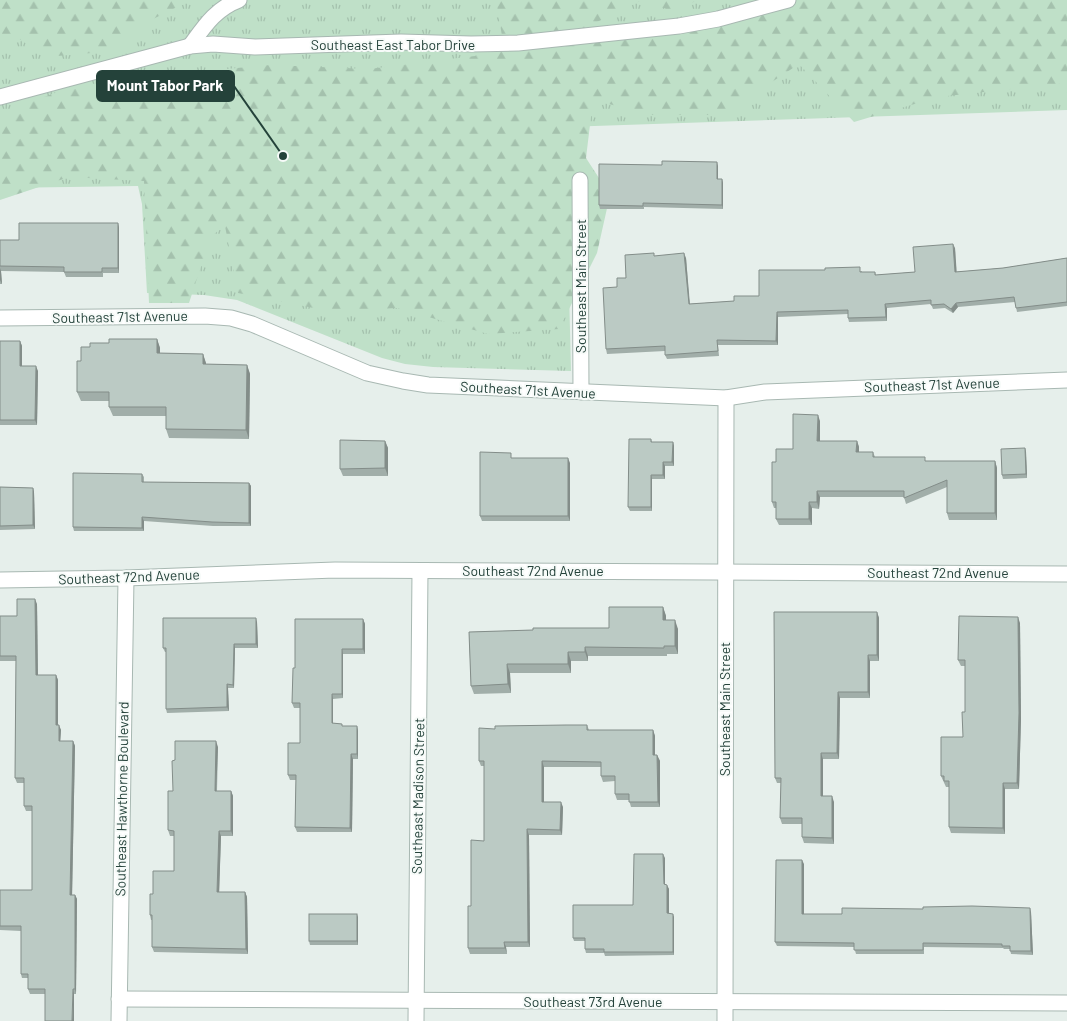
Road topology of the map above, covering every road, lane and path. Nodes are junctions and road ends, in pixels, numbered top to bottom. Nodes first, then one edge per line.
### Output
1 (239, 0) edge
2 (788, 0) edge
3 (190, 46) junction
4 (0, 97) edge
5 (580, 180) dead end
6 (0, 318) edge
7 (1067, 380) edge
8 (581, 392) junction
9 (726, 398) junction
10 (420, 570) junction
11 (725, 573) junction
12 (1067, 574) edge
13 (126, 578) junction
14 (0, 580) edge
15 (119, 999) junction
16 (416, 1001) junction
17 (726, 1002) junction
18 (1067, 1003) edge
19 (119, 1021) edge
20 (416, 1021) edge
21 (726, 1021) edge

1 - 3 street
2 - 3 street, Southeast East Tabor Drive
3 - 4 street, Southeast East Tabor Drive
5 - 8 street, Southeast Main Street
6 - 8 street, Southeast 71st Avenue
7 - 9 street, Southeast 71st Avenue
8 - 9 street, Southeast 71st Avenue
9 - 11 street, Southeast Main Street
10 - 11 street, Southeast 72nd Avenue
10 - 13 street, Southeast 72nd Avenue
10 - 16 street, Southeast Madison Street
11 - 12 street, Southeast 72nd Avenue
11 - 17 street, Southeast Main Street
13 - 14 street, Southeast 72nd Avenue
13 - 15 street, Southeast Hawthorne Boulevard
15 - 16 street, Southeast 73rd Avenue
15 - 19 street, Southeast Hawthorne Boulevard
16 - 17 street, Southeast 73rd Avenue
16 - 20 street, Southeast Madison Street
17 - 18 street, Southeast 73rd Avenue
17 - 21 street, Southeast Main Street

